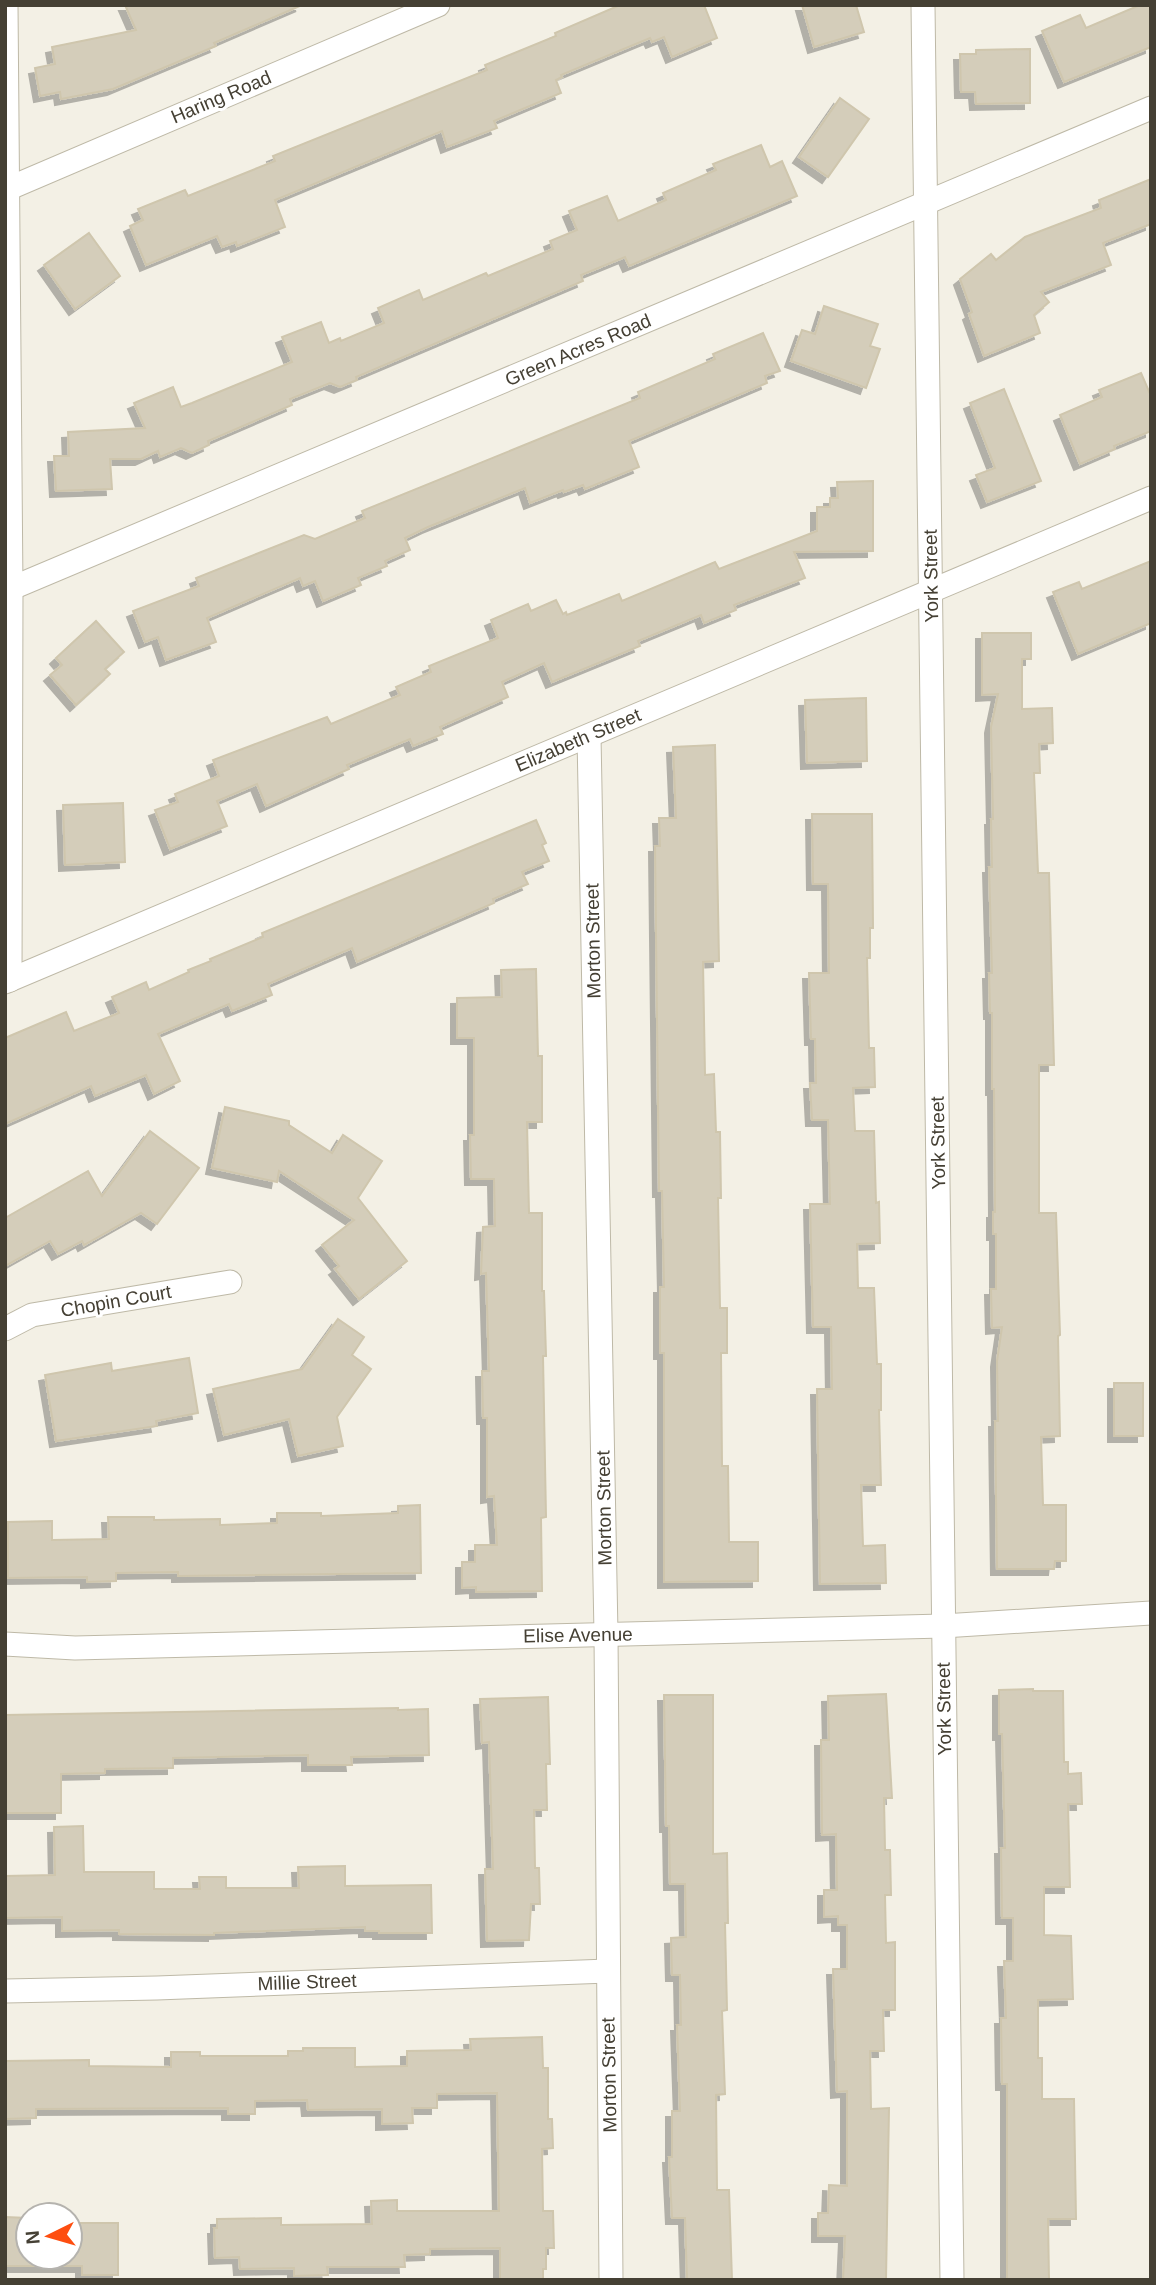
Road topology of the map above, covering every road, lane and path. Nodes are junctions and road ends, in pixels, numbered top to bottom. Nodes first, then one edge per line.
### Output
1 (6, 5) edge
2 (438, 5) edge
3 (923, 5) edge
4 (1151, 108) edge
5 (7, 189) edge
6 (925, 204) junction
7 (1151, 498) edge
8 (8, 590) edge
9 (931, 591) junction
10 (589, 736) junction
11 (8, 981) edge
12 (230, 1282) dead end
13 (5, 1329) edge
14 (1151, 1613) edge
15 (943, 1626) junction
16 (606, 1634) junction
17 (5, 1644) edge
18 (608, 1971) junction
19 (5, 1991) edge
20 (611, 2280) edge
21 (952, 2280) edge

1 - 5 street
2 - 5 street, Haring Road
3 - 6 street, York Street
4 - 6 street, Green Acres Road
5 - 8 street
6 - 8 street, Green Acres Road
6 - 9 street, York Street
7 - 9 street, Elizabeth Street
8 - 11 street
9 - 10 street, Elizabeth Street
9 - 15 street, York Street
10 - 11 street, Elizabeth Street
10 - 16 street, Morton Street
12 - 13 street, Chopin Court
14 - 15 street, Elise Avenue
15 - 16 street, Elise Avenue
15 - 21 street, York Street
16 - 17 street, Elise Avenue
16 - 18 street, Morton Street
18 - 19 street, Millie Street
18 - 20 street, Morton Street

